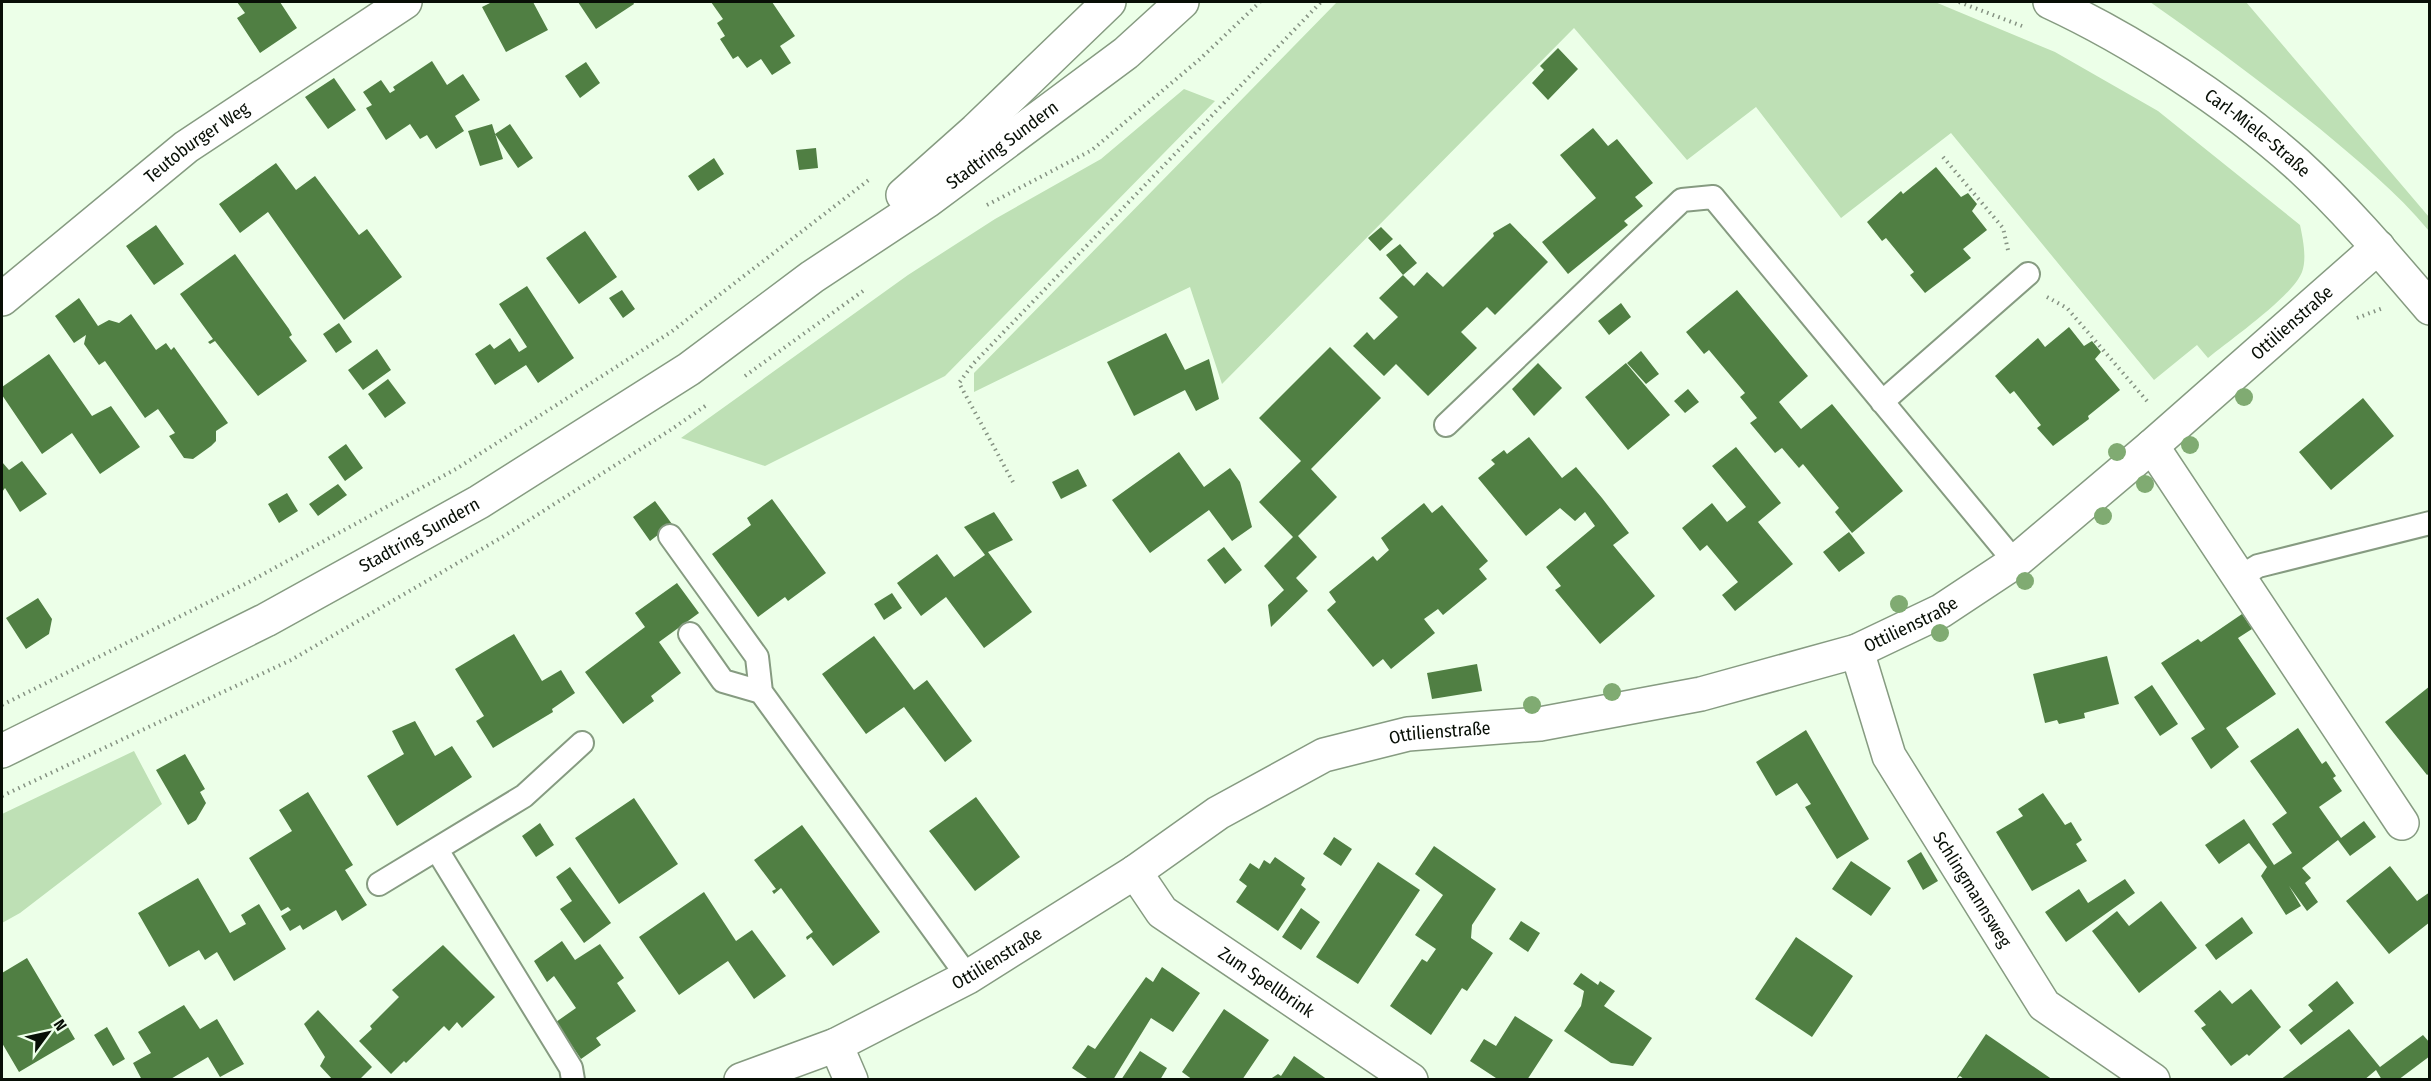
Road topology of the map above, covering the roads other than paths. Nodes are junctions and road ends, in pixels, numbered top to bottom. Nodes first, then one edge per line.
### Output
1 (405, 2) edge
2 (1109, 2) edge
3 (1182, 2) edge
4 (2050, 2) edge
5 (2378, 247) junction
6 (2028, 274) road end
7 (812, 276) junction
8 (2, 298) edge
9 (2430, 308) edge
10 (1882, 402) junction
11 (1446, 425) dead end
12 (2162, 438) junction
13 (2430, 524) edge
14 (670, 536) dead end
15 (2015, 562) junction
16 (2240, 577) junction
17 (690, 634) dead end
18 (1857, 651) junction
19 (761, 692) junction
20 (582, 743) dead end
21 (2, 751) edge
22 (2402, 824) dead end
23 (437, 850) junction
24 (1135, 872) junction
25 (379, 884) dead end
26 (969, 977) junction
27 (836, 1045) junction
28 (573, 1080) edge
29 (741, 1080) edge
30 (850, 1080) edge
31 (1411, 1080) edge
32 (2153, 1080) edge

1 - 8 street, Teutoburger Weg
2 - 7 street, Stadtring Sundern
3 - 7 street, Stadtring Sundern
4 - 5 street, Carl-Miele-Straße
5 - 9 street, Carl-Miele-Straße
5 - 12 street, Ottilienstraße
6 - 10 lane
7 - 21 street, Stadtring Sundern
10 - 11 lane
10 - 15 lane
12 - 15 street, Ottilienstraße
12 - 16 street
13 - 16 lane
14 - 19 lane
15 - 18 street, Ottilienstraße
16 - 22 street
17 - 19 lane
18 - 24 street, Ottilienstraße
18 - 32 street, Schlingmannsweg
19 - 26 lane
20 - 23 lane
23 - 25 lane
23 - 28 lane
24 - 26 street, Ottilienstraße
24 - 31 street, Zum Spellbrink
26 - 27 street, Ottilienstraße
27 - 29 street, Ottilienstraße
27 - 30 street

